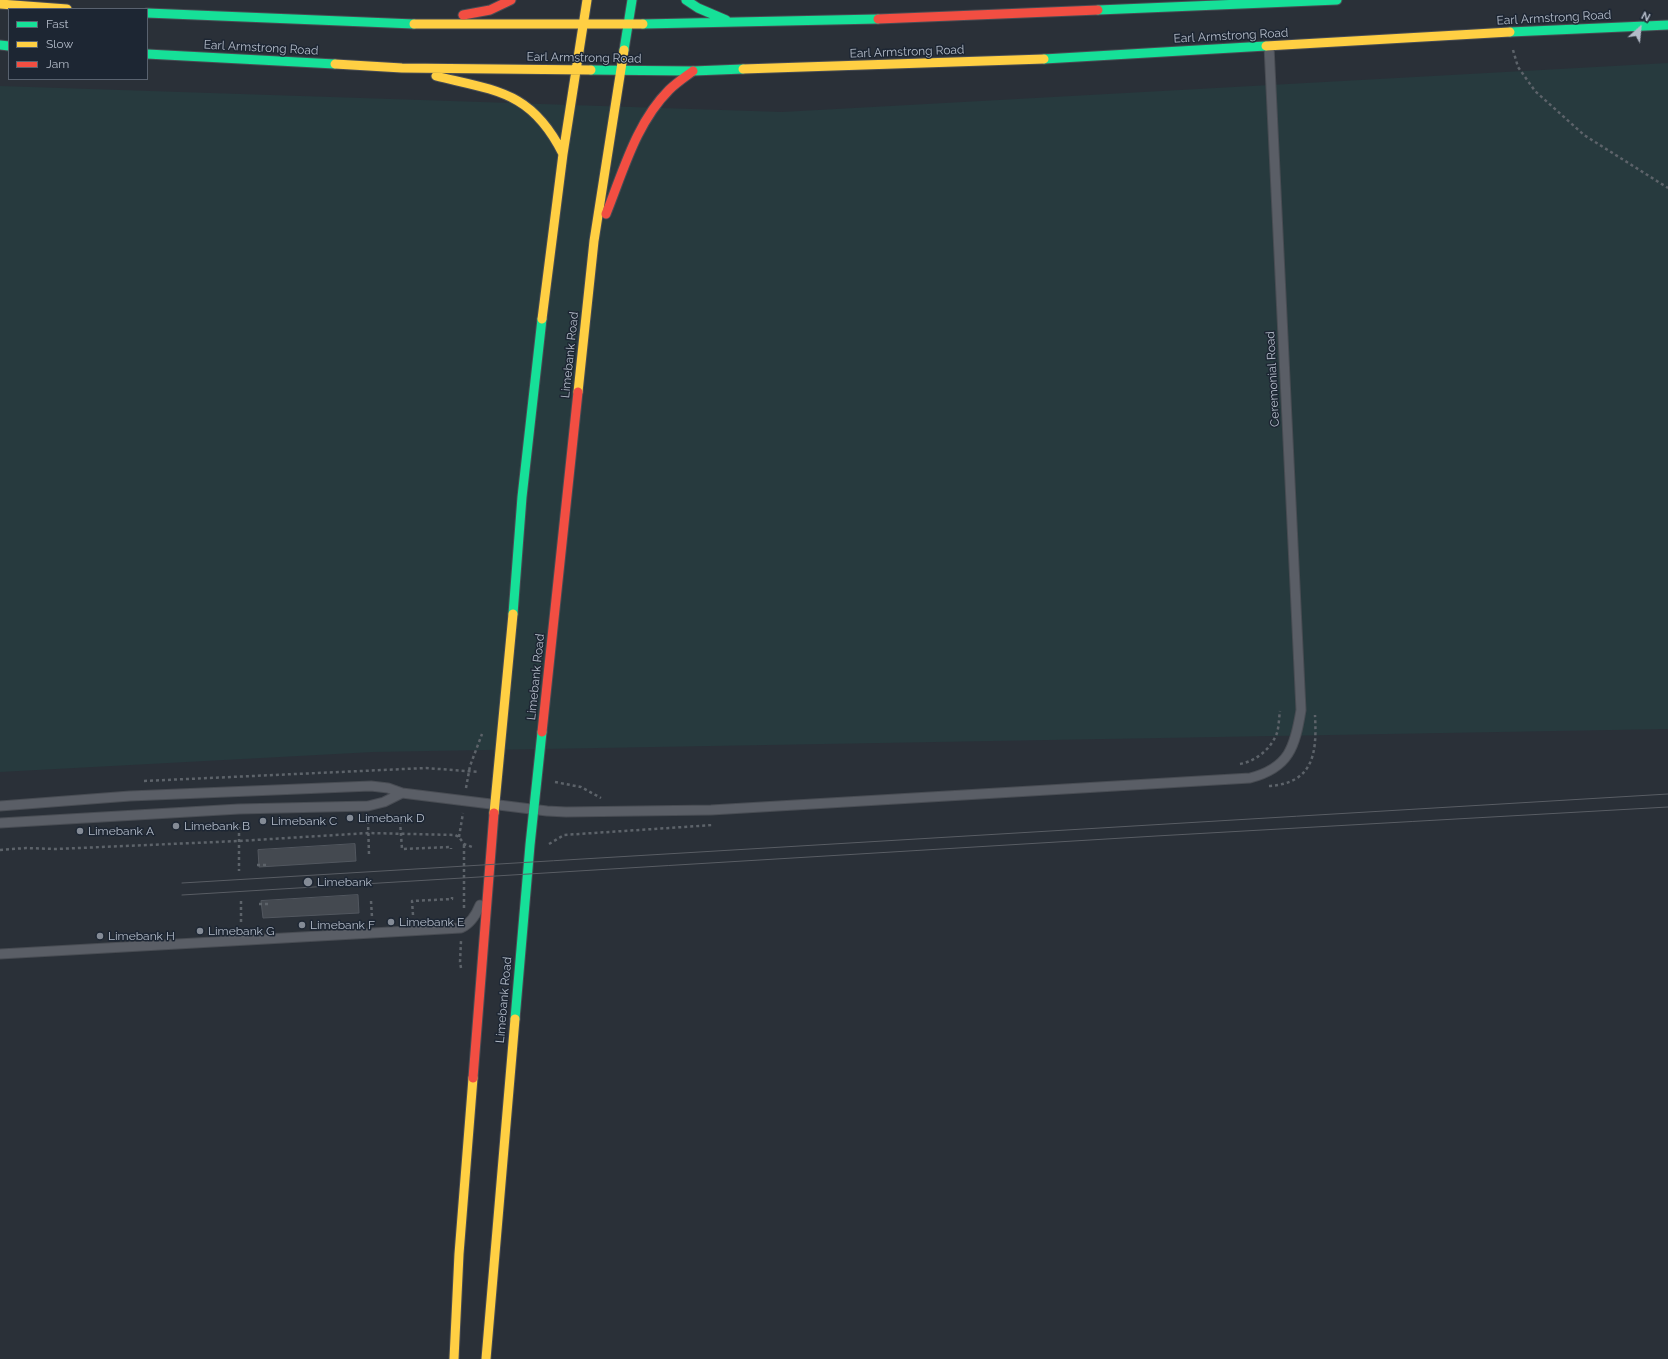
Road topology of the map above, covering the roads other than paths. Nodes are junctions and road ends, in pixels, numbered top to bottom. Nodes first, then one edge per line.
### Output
1 (34, 0) edge
2 (511, 0) edge
3 (587, 0) edge
4 (632, 0) edge
5 (686, 0) edge
6 (1337, 0) edge
7 (0, 4) edge
8 (55, 8) joint
9 (148, 13) edge
10 (735, 23) junction
11 (420, 24) junction
12 (583, 24) junction
13 (628, 24) junction
14 (1668, 25) edge
15 (1270, 46) junction
16 (148, 54) edge
17 (402, 68) junction
18 (576, 69) junction
19 (621, 70) junction
20 (693, 71) junction
21 (563, 154) junction
22 (594, 241) junction
23 (402, 793) junction
24 (495, 804) junction
25 (0, 806) edge
26 (534, 810) junction
27 (0, 823) edge
28 (489, 885) junction
29 (0, 954) edge
30 (454, 1359) edge
31 (486, 1359) edge

1 - 8 lane
2 - 11 main road
3 - 12 main road, Limebank Road
4 - 13 main road, Limebank Road
5 - 10 main road
6 - 10 main road
7 - 8 main road
9 - 11 main road
10 - 13 main road
11 - 12 main road
12 - 13 main road
12 - 18 main road, Limebank Road
13 - 19 main road, Limebank Road
14 - 15 main road, Earl Armstrong Road
15 - 20 main road, Earl Armstrong Road
15 - 26 lane, Ceremonial Road
16 - 17 main road, Earl Armstrong Road
17 - 18 main road, Earl Armstrong Road
17 - 21 main road
18 - 19 main road, Earl Armstrong Road
18 - 21 main road, Limebank Road
19 - 20 main road, Earl Armstrong Road
19 - 22 main road, Limebank Road
20 - 22 main road
21 - 24 main road, Limebank Road
22 - 26 main road, Limebank Road
23 - 24 lane, Ceremonial Road
23 - 25 lane, Ceremonial Road
23 - 27 lane
24 - 26 lane, Ceremonial Road
24 - 28 main road, Limebank Road
26 - 31 main road, Limebank Road
28 - 29 lane
28 - 30 main road, Limebank Road

